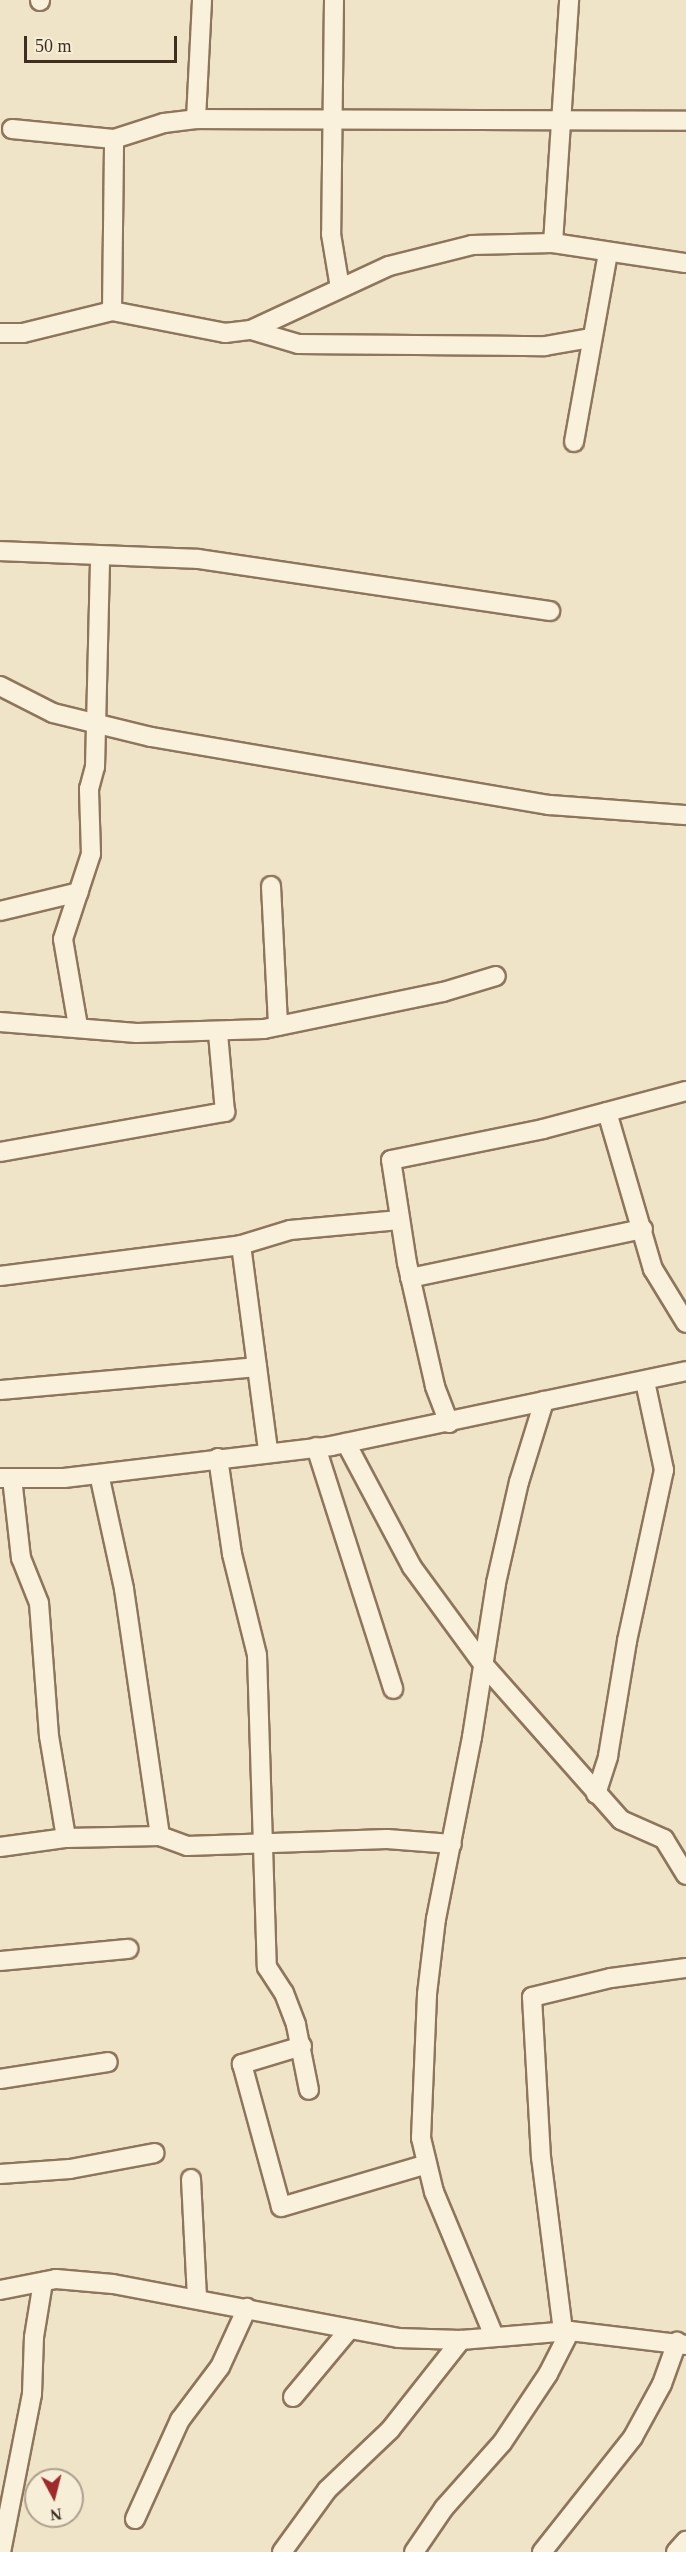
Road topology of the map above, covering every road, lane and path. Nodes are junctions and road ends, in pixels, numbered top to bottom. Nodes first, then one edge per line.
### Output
1 (202, 0) edge
2 (334, 0) edge
3 (569, 0) edge
4 (563, 118) junction
5 (196, 119) junction
6 (335, 119) junction
7 (686, 121) edge
8 (12, 129) dead end
9 (114, 139) junction
10 (554, 243) junction
11 (608, 253) junction
12 (684, 264) edge
13 (340, 288) junction
14 (112, 311) junction
15 (251, 330) junction
16 (0, 333) edge
17 (591, 338) junction
18 (574, 442) dead end
19 (0, 551) edge
20 (100, 556) junction
21 (550, 611) dead end
22 (0, 686) edge
23 (94, 723) junction
24 (686, 815) edge
25 (271, 886) dead end
26 (79, 892) junction
27 (0, 911) edge
28 (496, 976) dead end
29 (0, 1022) edge
30 (78, 1026) junction
31 (278, 1026) junction
32 (218, 1033) junction
33 (686, 1091) edge
34 (607, 1112) junction
35 (0, 1152) edge
36 (400, 1220) junction
37 (643, 1228) junction
38 (241, 1245) junction
39 (0, 1276) edge
40 (410, 1278) junction
41 (686, 1323) edge
42 (257, 1367) junction
43 (686, 1371) edge
44 (645, 1381) junction
45 (0, 1390) edge
46 (544, 1401) junction
47 (449, 1424) junction
48 (346, 1443) junction
49 (316, 1447) junction
50 (268, 1451) junction
51 (218, 1458) junction
52 (99, 1474) junction
53 (6, 1478) edge
54 (483, 1664) junction
55 (393, 1689) dead end
56 (596, 1794) junction
57 (160, 1836) junction
58 (66, 1838) junction
59 (265, 1844) junction
60 (452, 1844) junction
61 (0, 1847) edge
62 (685, 1871) edge
63 (128, 1949) dead end
64 (0, 1961) edge
65 (686, 1968) edge
66 (302, 2046) junction
67 (108, 2062) dead end
68 (0, 2079) edge
69 (309, 2090) dead end
70 (155, 2153) dead end
71 (427, 2164) junction
72 (0, 2174) edge
73 (191, 2179) dead end
74 (43, 2282) junction
75 (0, 2290) edge
76 (197, 2298) junction
77 (247, 2308) junction
78 (348, 2331) junction
79 (566, 2331) junction
80 (494, 2336) junction
81 (461, 2340) junction
82 (681, 2344) edge
83 (293, 2397) dead end
84 (135, 2520) dead end
85 (686, 2541) edge
86 (1, 2552) edge
87 (282, 2552) edge
88 (414, 2552) edge
89 (542, 2552) edge
90 (676, 2552) edge

1 - 5 street
2 - 6 street
3 - 4 street
4 - 6 street
4 - 7 street
4 - 10 street
5 - 6 street
5 - 9 street
6 - 13 street
8 - 9 street
9 - 14 street
10 - 11 street
10 - 13 street
11 - 12 street
11 - 17 street
13 - 15 street
14 - 15 street
14 - 16 street
15 - 17 street
17 - 18 street
19 - 20 street
20 - 21 street
20 - 23 street
22 - 23 street
23 - 24 street
23 - 26 street
25 - 31 street
26 - 27 street
26 - 30 street
28 - 31 street
29 - 30 street
30 - 32 street
31 - 32 street
32 - 35 street
33 - 34 street
34 - 36 street
34 - 37 street
36 - 38 street
36 - 40 street
37 - 40 street
37 - 41 street
38 - 39 street
38 - 42 street
40 - 47 street
42 - 45 street
42 - 50 street
43 - 44 street
44 - 46 street
44 - 56 street
46 - 47 street
46 - 54 street
47 - 48 street
48 - 49 street
48 - 54 street
49 - 50 street
49 - 55 street
50 - 51 street
51 - 52 street
51 - 59 street
52 - 53 street
52 - 57 street
53 - 58 street
54 - 56 street
54 - 60 street
56 - 62 street
57 - 58 street
57 - 59 street
58 - 61 street
59 - 60 street
59 - 66 street
60 - 71 street
63 - 64 street
65 - 79 street
66 - 69 street
66 - 71 street
67 - 68 street
70 - 72 street
71 - 80 street
73 - 76 street
74 - 75 street
74 - 76 street
74 - 86 street
76 - 77 street
77 - 78 street
77 - 84 street
78 - 81 street
78 - 83 street
79 - 80 street
79 - 82 street
79 - 88 street
80 - 81 street
81 - 87 street
82 - 89 street
85 - 90 street

